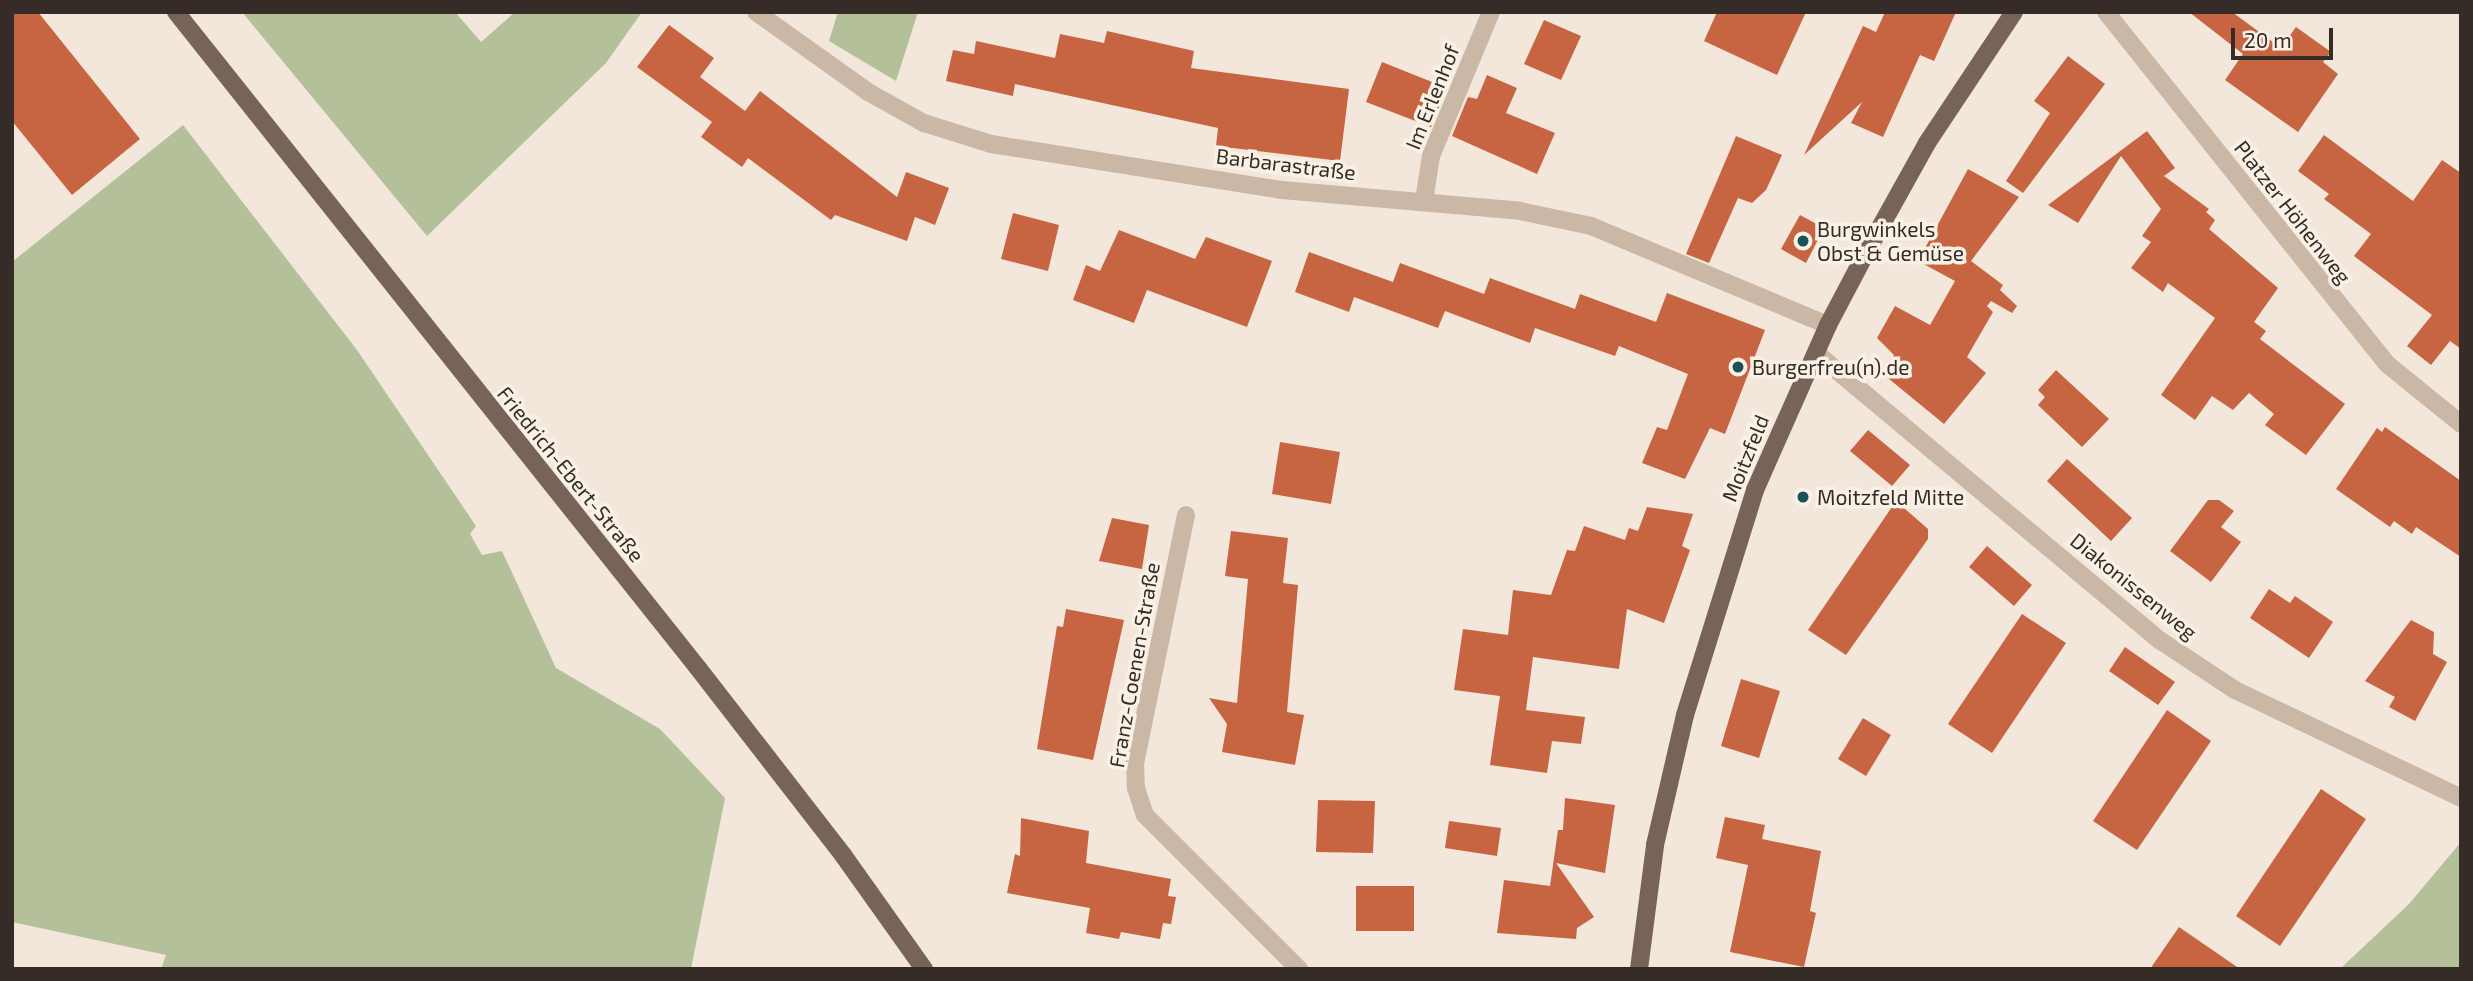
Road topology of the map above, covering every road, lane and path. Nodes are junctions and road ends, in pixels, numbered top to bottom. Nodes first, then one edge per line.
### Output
1 (176, 12) edge
2 (756, 12) edge
3 (1491, 12) edge
4 (2014, 12) edge
5 (2106, 12) edge
6 (1424, 201) junction
7 (1828, 325) junction
8 (1816, 353) junction
9 (2461, 424) edge
10 (1186, 515) dead end
11 (2461, 798) edge
12 (924, 969) edge
13 (1299, 969) edge
14 (1639, 969) edge

1 - 12 main road, Friedrich-Ebert-Straße
2 - 6 street, Barbarastraße
3 - 6 street, Im Erlenhof
4 - 7 main road, Moitzfeld
5 - 9 street, Platzer Höhenweg
6 - 7 street, Barbarastraße
7 - 8 main road, Moitzfeld
8 - 11 street, Diakonissenweg
8 - 14 main road, Moitzfeld
10 - 13 street, Franz-Coenen-Straße

